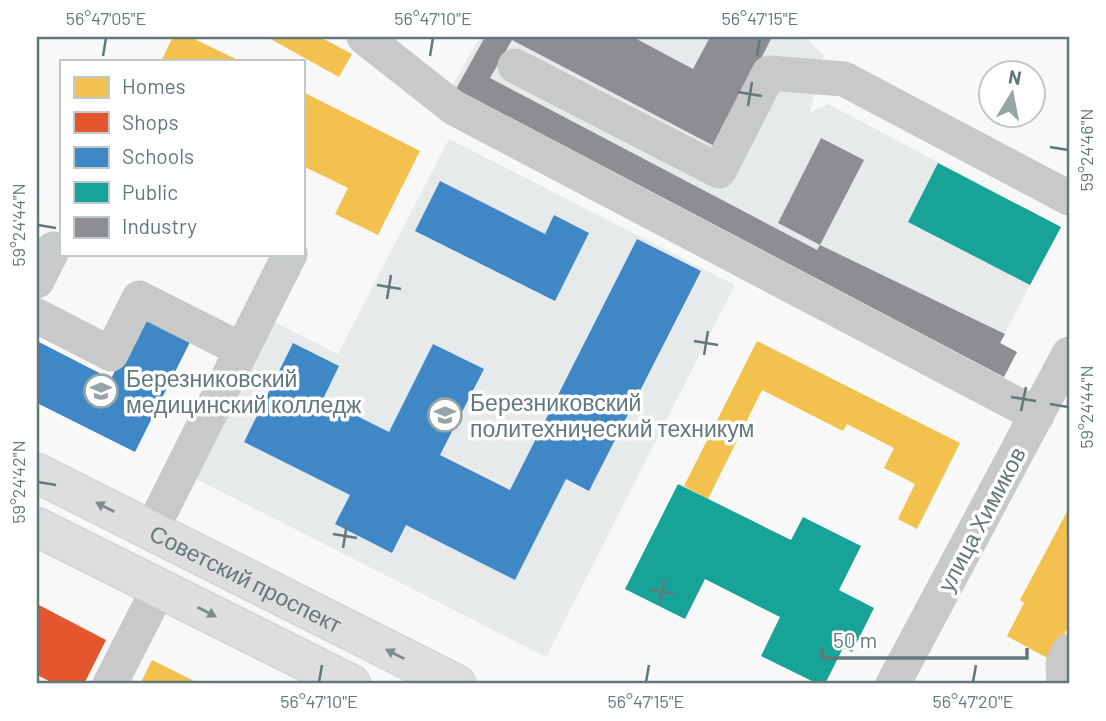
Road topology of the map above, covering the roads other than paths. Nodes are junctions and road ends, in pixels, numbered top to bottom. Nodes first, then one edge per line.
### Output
1 (364, 37) edge
2 (515, 66) dead end
3 (1069, 198) edge
4 (53, 249) dead end
5 (289, 256) edge
6 (37, 281) edge
7 (37, 316) edge
8 (242, 350) junction
9 (1069, 354) edge
10 (1037, 415) junction
11 (37, 473) edge
12 (37, 527) edge
13 (151, 531) junction
14 (159, 588) junction
15 (1069, 651) edge
16 (110, 684) edge
17 (351, 684) edge
18 (456, 684) edge
19 (893, 684) edge
20 (1064, 684) edge

1 - 10 street
2 - 3 street
4 - 6 street
5 - 8 street
7 - 8 street
8 - 13 street
9 - 10 street, улица Химиков
10 - 19 street, улица Химиков
13 -> 11 main road, Советский проспект
12 - 14 main road, Советский проспект
18 -> 13 main road, Советский проспект
14 - 16 street
14 -> 17 main road, Советский проспект
15 - 20 street

